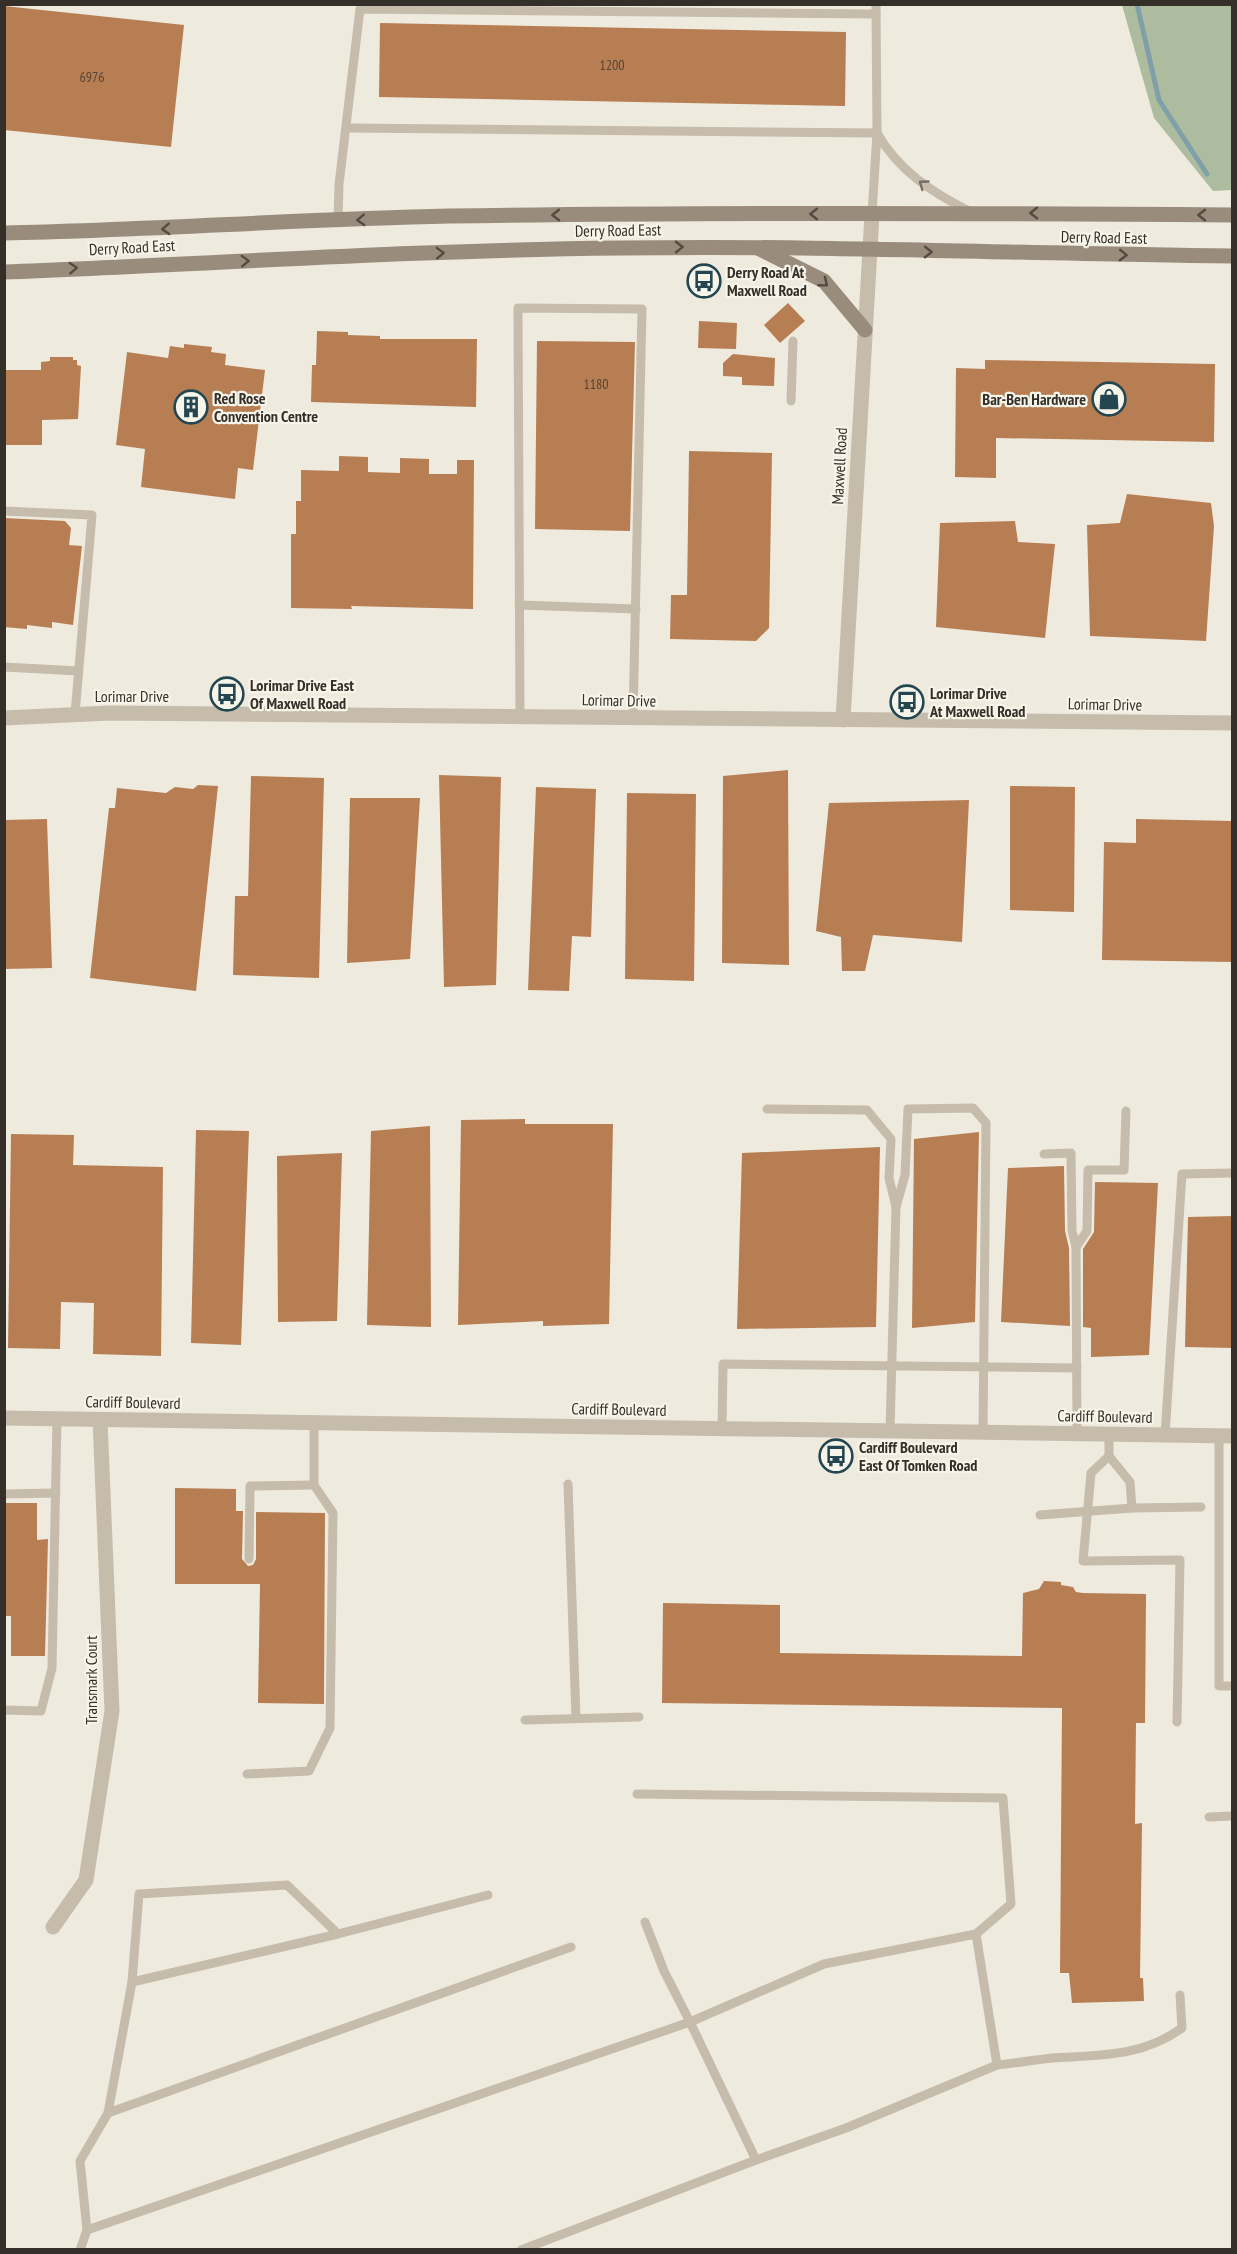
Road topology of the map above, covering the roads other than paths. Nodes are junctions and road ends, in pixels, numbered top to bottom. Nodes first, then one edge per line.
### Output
1 (876, 9) edge
2 (348, 128) junction
3 (877, 133) junction
4 (974, 213) junction
5 (872, 214) junction
6 (1233, 215) edge
7 (338, 221) junction
8 (4, 233) edge
9 (754, 246) junction
10 (870, 251) junction
11 (1233, 256) edge
12 (4, 272) edge
13 (865, 330) junction
14 (793, 341) dead end
15 (791, 401) dead end
16 (4, 511) edge
17 (519, 605) junction
18 (636, 609) junction
19 (4, 667) edge
20 (78, 671) junction
21 (75, 714) junction
22 (520, 717) junction
23 (4, 718) edge
24 (633, 718) junction
25 (843, 720) junction
26 (1233, 723) edge
27 (767, 1109) dead end
28 (1126, 1111) dead end
29 (1044, 1154) dead end
30 (1233, 1173) edge
31 (896, 1207) junction
32 (1076, 1247) junction
33 (891, 1367) junction
34 (983, 1368) junction
35 (1077, 1368) junction
36 (4, 1418) edge
37 (57, 1419) junction
38 (100, 1420) junction
39 (314, 1423) junction
40 (722, 1429) junction
41 (890, 1431) junction
42 (983, 1433) junction
43 (1077, 1434) junction
44 (1109, 1434) junction
45 (1165, 1436) junction
46 (1226, 1436) edge
47 (1109, 1456) junction
48 (568, 1484) dead end
49 (314, 1485) junction
50 (56, 1493) junction
51 (4, 1494) edge
52 (1201, 1507) dead end
53 (1132, 1508) junction
54 (1088, 1511) junction
55 (1040, 1515) dead end
56 (249, 1559) dead end
57 (1233, 1686) edge
58 (4, 1710) edge
59 (639, 1717) dead end
60 (576, 1718) junction
61 (525, 1720) dead end
62 (1177, 1722) dead end
63 (247, 1774) dead end
64 (637, 1794) dead end
65 (1233, 1816) edge
66 (1209, 1817) dead end
67 (488, 1895) dead end
68 (645, 1922) dead end
69 (53, 1927) dead end
70 (338, 1934) junction
71 (976, 1934) junction
72 (571, 1947) dead end
73 (132, 1982) junction
74 (1180, 1995) dead end
75 (690, 2022) junction
76 (997, 2065) junction
77 (108, 2113) junction
78 (756, 2160) junction
79 (87, 2230) junction
80 (80, 2250) edge
81 (521, 2250) edge

1 - 2 lane
1 - 3 lane
2 - 3 lane
2 - 7 lane
4 -> 3 lane
3 - 5 lane
4 - 5 main road, Derry Road East
6 -> 4 main road, Derry Road East
5 -> 7 main road, Derry Road East
5 - 10 street, Maxwell Road
7 -> 8 main road, Derry Road East
9 - 10 main road, Derry Road East
12 -> 9 main road, Derry Road East
9 -> 13 main road
10 -> 11 main road, Derry Road East
10 - 13 street, Maxwell Road
13 - 25 street, Maxwell Road
14 - 15 lane
16 - 20 lane
17 - 18 lane
17 - 18 lane
17 - 22 lane
18 - 24 lane
19 - 20 lane
20 - 21 lane
21 - 22 street, Lorimar Drive
21 - 23 street, Lorimar Drive
22 - 24 street, Lorimar Drive
24 - 25 street, Lorimar Drive
25 - 26 street, Lorimar Drive
27 - 31 lane
28 - 32 lane
29 - 32 lane
30 - 45 lane
31 - 33 lane
31 - 34 lane
32 - 35 lane
33 - 34 lane
33 - 40 lane
33 - 41 lane
34 - 35 lane
34 - 42 lane
35 - 43 lane
36 - 37 street, Cardiff Boulevard
37 - 38 street, Cardiff Boulevard
37 - 50 lane
38 - 39 street, Cardiff Boulevard
38 - 69 street, Transmark Court
39 - 40 street, Cardiff Boulevard
39 - 49 lane
40 - 41 street, Cardiff Boulevard
41 - 42 street, Cardiff Boulevard
42 - 43 street, Cardiff Boulevard
43 - 44 street, Cardiff Boulevard
44 - 45 street, Cardiff Boulevard
44 - 47 lane
45 - 46 street, Cardiff Boulevard
46 - 57 lane
47 - 53 lane
47 - 54 lane
48 - 60 lane
49 - 56 lane
49 - 63 lane
50 - 51 lane
50 - 58 lane
52 - 53 lane
53 - 54 lane
54 - 55 lane
54 - 62 lane
59 - 60 lane
60 - 61 lane
64 - 71 lane
65 - 66 lane
67 - 70 lane
68 - 75 lane
70 - 73 lane
70 - 73 lane
71 - 75 lane
71 - 76 lane
72 - 77 lane
73 - 77 lane
74 - 76 lane
75 - 78 lane
75 - 79 lane
76 - 78 lane
77 - 79 lane
78 - 81 lane
79 - 80 lane

